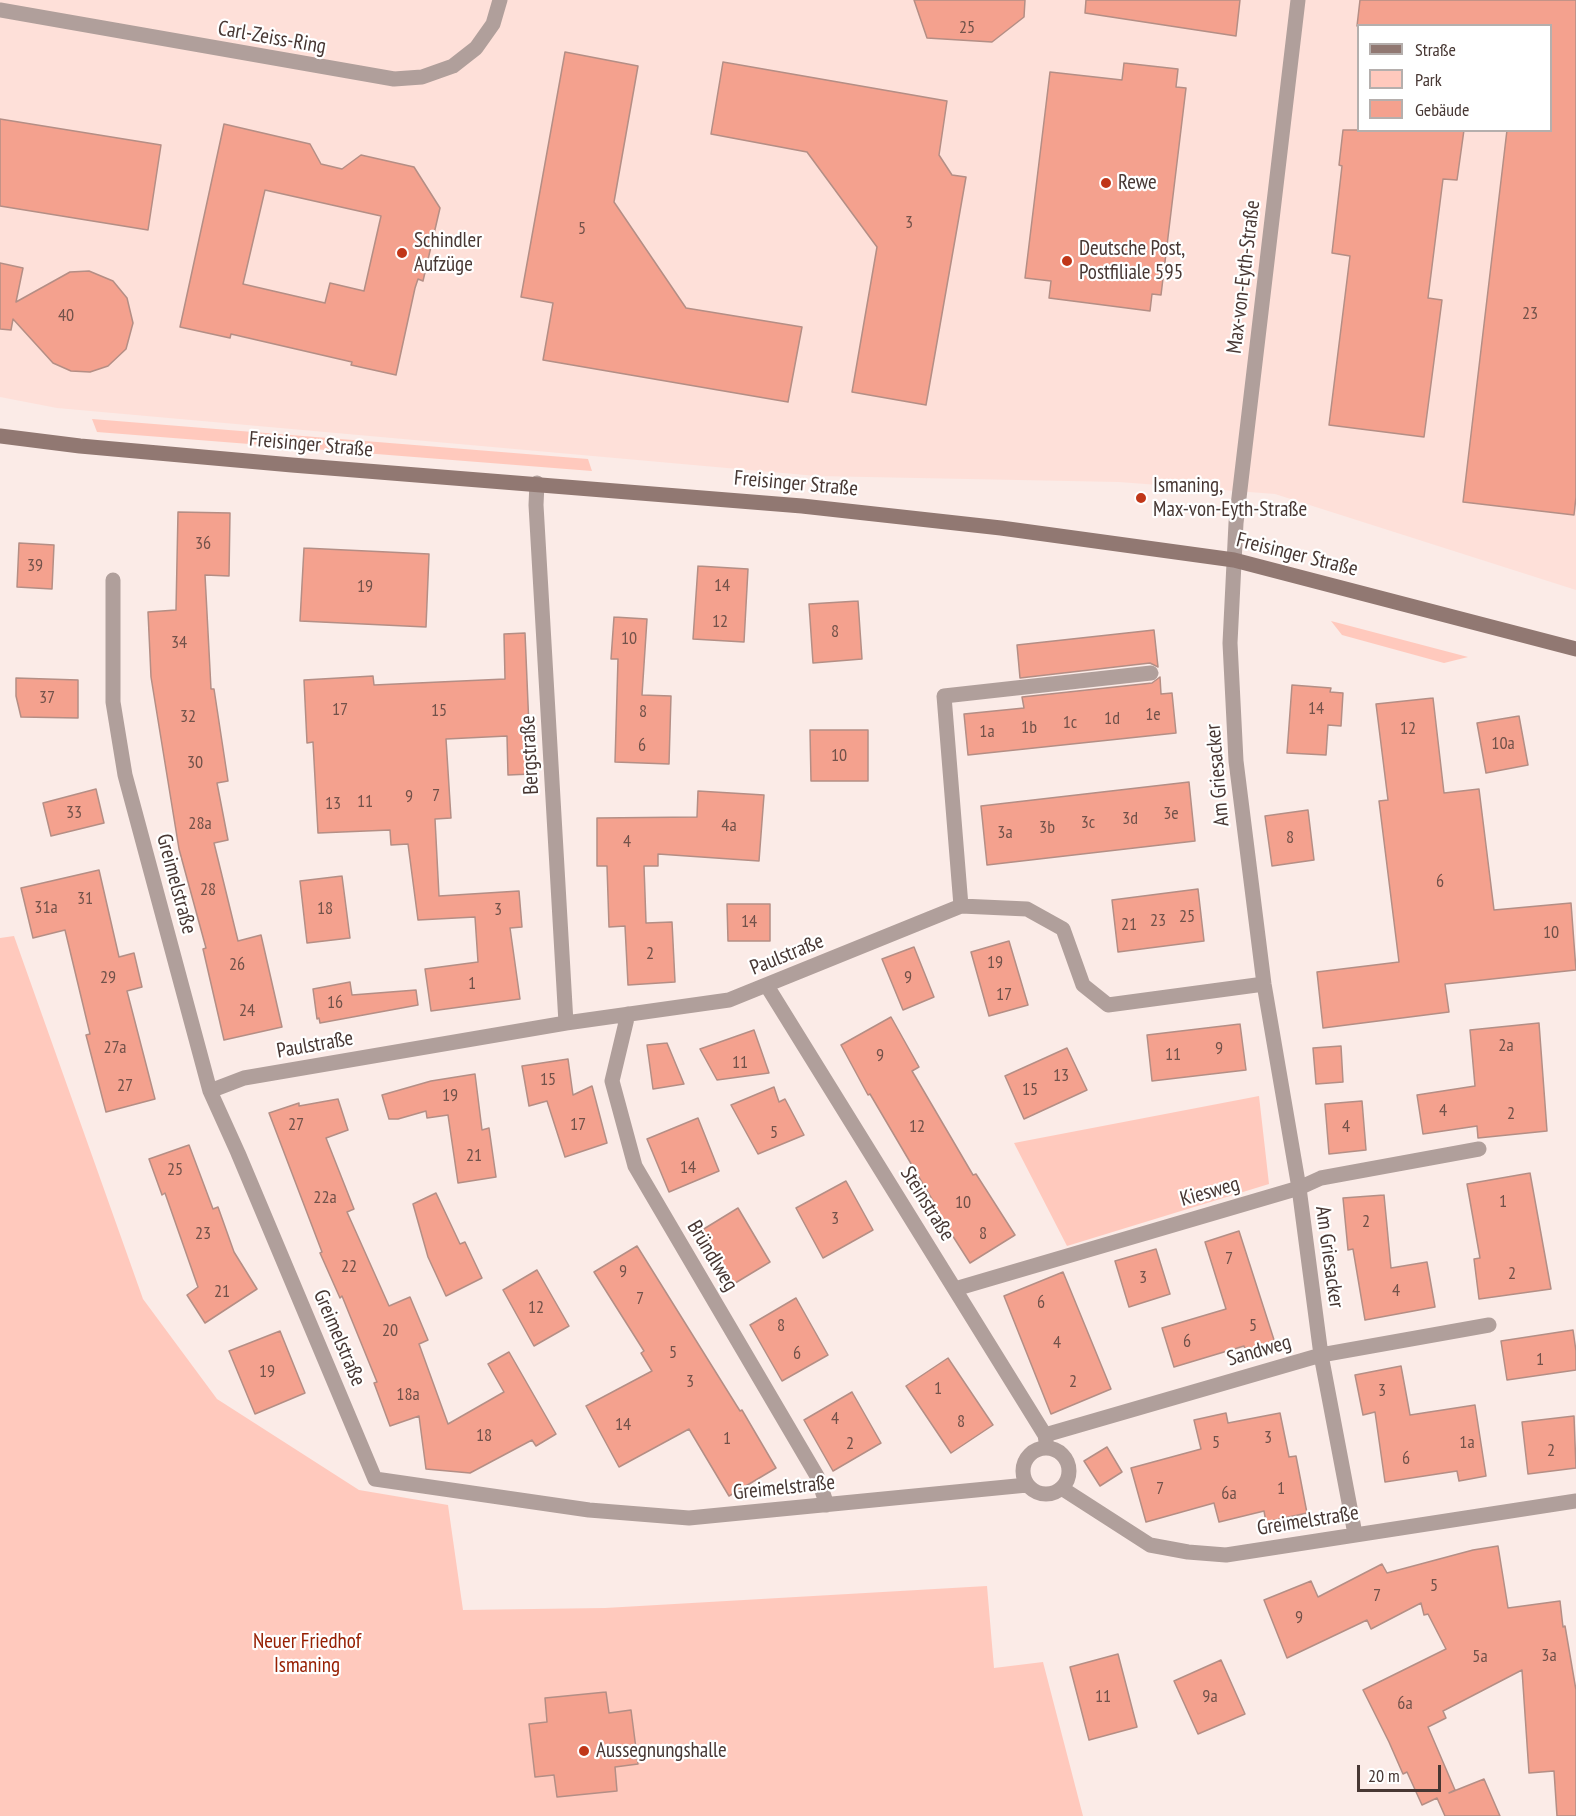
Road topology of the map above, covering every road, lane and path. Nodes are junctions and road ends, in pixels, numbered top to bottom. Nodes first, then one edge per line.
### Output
1 (500, 0) edge
2 (1298, 0) edge
3 (0, 10) edge
4 (0, 436) edge
5 (537, 483) junction
6 (1234, 560) junction
7 (113, 580) dead end
8 (1576, 649) edge
9 (1151, 674) dead end
10 (961, 906) junction
11 (1264, 984) junction
12 (767, 986) junction
13 (628, 1014) junction
14 (566, 1023) junction
15 (210, 1091) junction
16 (1479, 1149) dead end
17 (1299, 1188) junction
18 (955, 1289) junction
19 (1489, 1325) dead end
20 (1321, 1355) junction
21 (1046, 1441) junction
22 (1027, 1485) junction
23 (1063, 1489) junction
24 (1576, 1501) edge
25 (827, 1505) junction
26 (1355, 1534) junction

1 - 3 street, Carl-Zeiss-Ring
2 - 6 street, Max-von-Eyth-Straße
4 - 5 main road, Freisinger Straße
5 - 6 main road, Freisinger Straße
5 - 14 street, Bergstraße
6 - 8 main road, Freisinger Straße
6 - 11 street, Am Griesacker
7 - 15 street, Greimelstraße
9 - 10 street
10 - 11 street
10 - 12 street, Paulstraße
11 - 17 street, Am Griesacker
12 - 13 street, Paulstraße
12 - 18 street, Steinstraße
13 - 14 street, Paulstraße
13 - 25 street, Bründlweg
14 - 15 street, Paulstraße
15 - 25 street, Greimelstraße
16 - 17 street, Kiesweg
17 - 18 street, Kiesweg
17 - 20 street, Am Griesacker
18 - 21 street, Steinstraße
19 - 20 street, Sandweg
20 - 21 street, Sandweg
20 - 26 street, Am Griesacker
21 - 22 street
21 - 23 street
22 - 23 street
22 - 25 street, Greimelstraße
23 - 26 street, Greimelstraße
24 - 26 street, Greimelstraße

